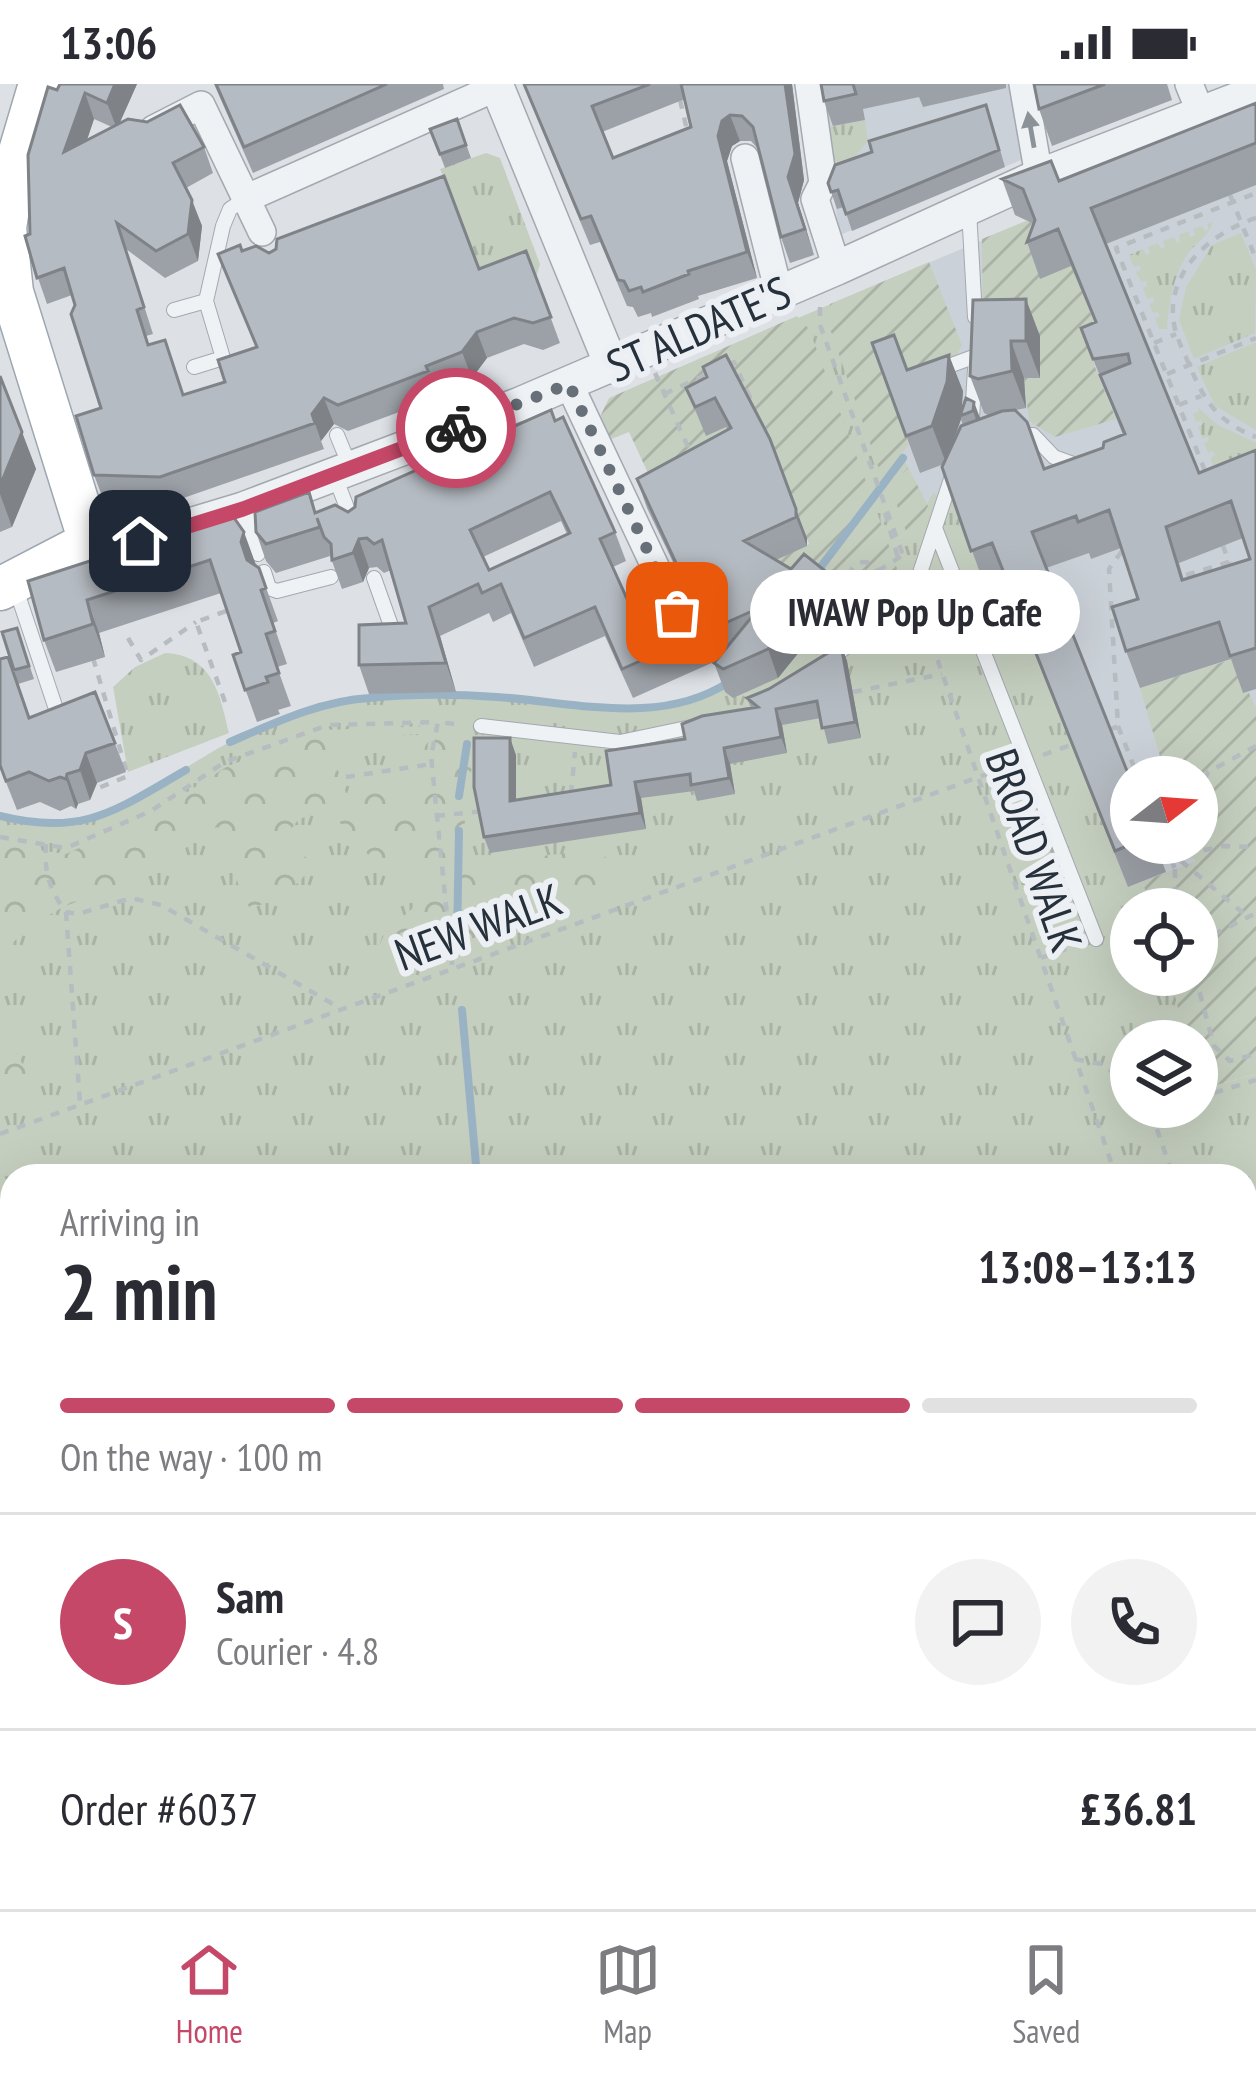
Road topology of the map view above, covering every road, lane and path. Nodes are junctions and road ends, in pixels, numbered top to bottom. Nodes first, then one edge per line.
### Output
1 (40, 84) edge
2 (676, 84) edge
3 (809, 84) edge
4 (1023, 84) edge
5 (497, 86) edge
6 (1256, 92) edge
7 (197, 96) edge
8 (1196, 100) edge
9 (148, 132) edge
10 (692, 148) edge
11 (745, 158) dead end
12 (1039, 176) junction
13 (1256, 193) edge
14 (245, 199) junction
15 (1232, 199) junction
16 (969, 210) junction
17 (1256, 218) edge
18 (1242, 223) junction
19 (265, 240) dead end
20 (1256, 259) edge
21 (837, 268) junction
22 (6, 293) edge
23 (206, 301) junction
24 (793, 303) junction
25 (820, 307) dead end
26 (174, 310) dead end
27 (820, 326) junction
28 (1176, 334) junction
29 (1256, 338) edge
30 (1154, 343) junction
31 (976, 356) junction
32 (1189, 365) junction
33 (612, 367) junction
34 (194, 368) dead end
35 (654, 371) dead end
36 (1166, 374) junction
37 (923, 376) edge
38 (569, 384) junction
39 (664, 394) junction
40 (1202, 396) junction
41 (744, 400) edge
42 (1179, 405) junction
43 (1004, 432) edge
44 (338, 435) dead end
45 (1256, 437) edge
46 (966, 439) edge
47 (692, 457) edge
48 (959, 457) edge
49 (1085, 468) edge
50 (342, 472) junction
51 (1208, 480) edge
52 (243, 509) junction
53 (935, 528) junction
54 (356, 530) edge
55 (90, 542) junction
56 (1126, 546) edge
57 (1223, 546) dead end
58 (258, 554) edge
59 (878, 571) junction
60 (1186, 575) edge
61 (331, 577) edge
62 (374, 578) dead end
63 (267, 580) joint
64 (7, 585) edge
65 (677, 613) edge
66 (921, 613) dead end
67 (196, 622) junction
68 (395, 637) edge
69 (128, 638) dead end
70 (92, 652) edge
71 (1129, 654) edge
72 (1115, 659) junction
73 (815, 669) edge
74 (942, 674) junction
75 (853, 692) edge
76 (225, 702) dead end
77 (55, 706) edge
78 (724, 717) edge
79 (438, 722) junction
80 (481, 726) joint
81 (1118, 726) junction
82 (1109, 730) edge
83 (576, 737) junction
84 (1071, 745) edge
85 (1256, 746) edge
86 (1130, 756) edge
87 (1026, 760) junction
88 (432, 764) junction
89 (1218, 767) edge
90 (346, 777) dead end
91 (978, 777) junction
92 (96, 789) dead end
93 (570, 802) edge
94 (503, 809) edge
95 (436, 816) junction
96 (0, 837) edge
97 (46, 844) junction
98 (1218, 847) edge
99 (1256, 847) edge
100 (1172, 864) edge
101 (1178, 864) edge
102 (1185, 864) edge
103 (1174, 868) junction
104 (1174, 888) edge
105 (66, 912) junction
106 (1256, 913) edge
107 (1248, 917) junction
108 (1218, 932) edge
109 (1096, 939) dead end
110 (452, 967) junction
111 (1201, 996) edge
112 (340, 1008) junction
113 (1256, 1054) edge
114 (1076, 1059) junction
115 (1110, 1070) edge
116 (1256, 1080) edge
117 (1218, 1092) edge
118 (80, 1103) junction
119 (1156, 1128) edge
120 (0, 1134) edge
121 (1112, 1164) edge
122 (1169, 1164) edge

1 - 22 main road
2 - 10 path
3 - 21 street
12 -> 4 street
5 - 14 street
5 - 33 street
6 - 8 street, ST ALDATE'S
7 - 9 street
7 - 14 street
8 - 12 street, ST ALDATE'S
11 - 24 street
12 - 16 street, ST ALDATE'S
13 - 15 path
14 - 19 street
14 - 23 lane
15 - 18 path
15 - 30 path
16 - 21 street, ST ALDATE'S
16 - 31 lane
17 - 18 path
18 - 20 path
18 - 28 path
21 - 24 street, ST ALDATE'S
22 - 55 main road
23 - 26 lane
23 - 34 lane
24 - 27 path
24 - 33 street, ST ALDATE'S
25 - 27 path
27 - 59 path
28 - 30 path
28 - 32 path
29 - 32 path
30 - 36 path
31 - 37 lane
31 - 46 lane
32 - 36 path
32 - 40 path
33 - 38 street, ST ALDATE'S
35 - 39 path
36 - 42 path
38 - 50 street, ST ALDATE'S
38 - 65 street
39 - 41 path
39 - 47 path
40 - 42 path
40 - 45 path
42 - 51 path
43 - 49 lane
44 - 50 lane
48 - 53 lane
50 - 52 street, ST ALDATE'S
50 - 54 lane
52 - 55 street, ST ALDATE'S
52 - 58 lane
53 - 73 lane
53 - 87 lane
55 - 64 main road, ST ALDATE'S
56 - 72 path
57 - 60 path
59 - 59 path
61 - 63 lane
62 - 68 lane
63 - 67 path
64 - 77 lane
66 - 74 path, BROAD WALK
67 - 69 path
67 - 76 path
70 - 92 path
71 - 72 path
72 - 81 path
74 - 75 path
74 - 91 path, BROAD WALK
78 - 83 lane
79 - 80 path
79 - 88 path
79 - 97 path
80 - 83 lane
81 - 82 path
81 - 86 path
83 - 93 path
84 - 87 path, NEW WALK
85 - 89 path
87 - 91 path, NEW WALK
87 - 109 lane
88 - 90 path
88 - 95 path
91 - 110 path, NEW WALK
91 - 114 path, BROAD WALK
94 - 95 path
95 - 110 path
96 - 97 path
97 - 105 path
98 - 99 path
100 - 103 path
101 - 103 path
102 - 107 path
103 - 104 path
105 - 112 path
105 - 118 path
106 - 107 path
107 - 108 path
110 - 112 path, NEW WALK
111 - 113 path
112 - 118 path, NEW WALK
114 - 115 path
114 - 121 path, BROAD WALK
116 - 117 path
118 - 120 path, NEW WALK
119 - 122 path

